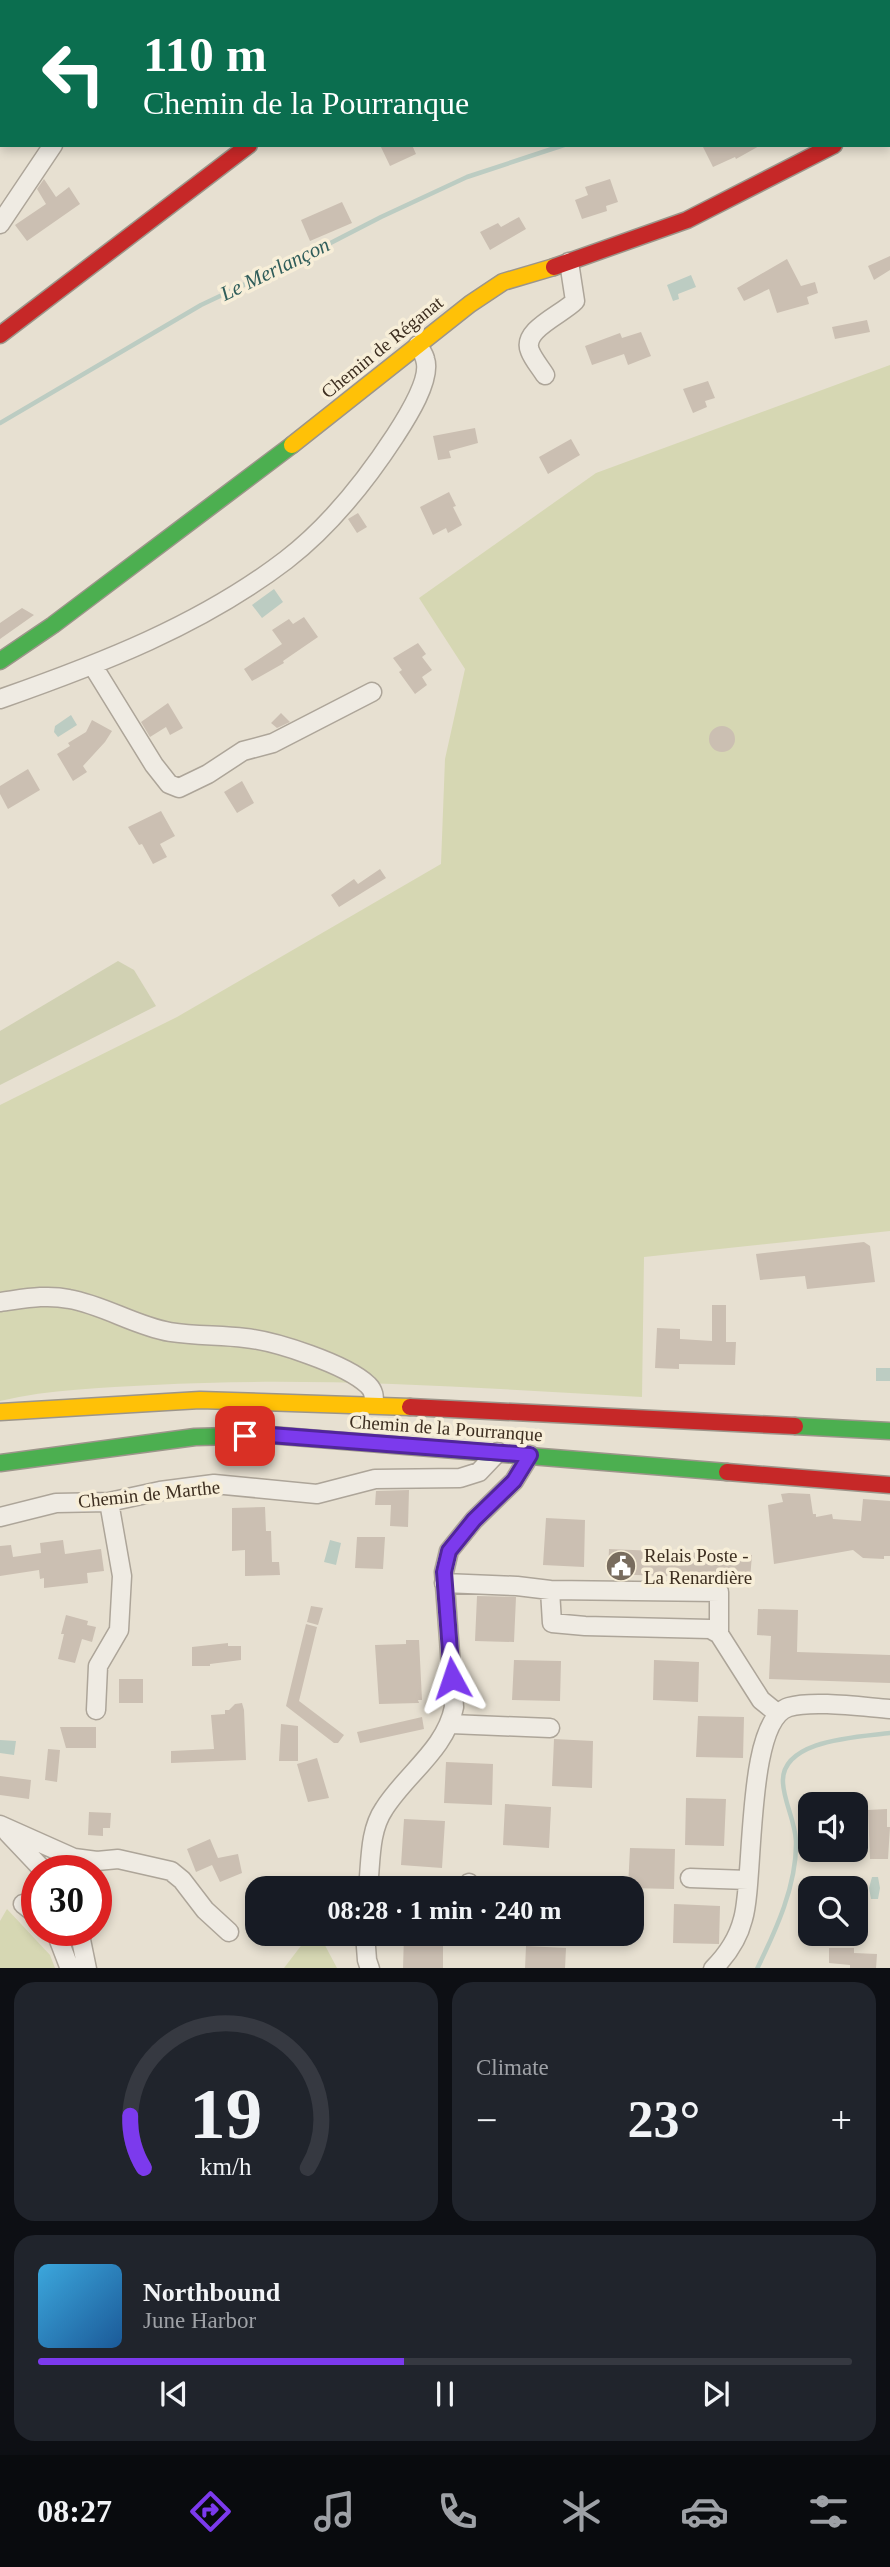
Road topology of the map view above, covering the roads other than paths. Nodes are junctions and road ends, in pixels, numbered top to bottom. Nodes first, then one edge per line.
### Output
1 (52, 147) edge
2 (246, 147) edge
3 (830, 147) edge
4 (0, 224) edge
5 (569, 262) junction
6 (41, 302) junction
7 (0, 318) edge
8 (0, 335) edge
9 (418, 345) junction
10 (545, 375) dead end
11 (0, 661) edge
12 (93, 667) junction
13 (372, 692) dead end
14 (0, 699) edge
15 (0, 1302) edge
16 (374, 1404) junction
17 (47, 1409) junction
18 (0, 1412) edge
19 (0, 1420) edge
20 (890, 1430) edge
21 (498, 1452) junction
22 (530, 1455) junction
23 (0, 1463) edge
24 (890, 1485) edge
25 (109, 1502) junction
26 (0, 1517) edge
27 (444, 1583) junction
28 (550, 1590) junction
29 (719, 1634) junction
30 (890, 1709) edge
31 (96, 1710) dead end
32 (777, 1713) junction
33 (451, 1724) junction
34 (550, 1728) dead end
35 (0, 1826) edge
36 (28, 1855) edge
37 (369, 1876) edge
38 (691, 1878) dead end
39 (748, 1880) junction
40 (229, 1932) dead end
41 (61, 1946) edge
42 (82, 1946) edge
43 (366, 1946) edge
44 (70, 1968) edge
45 (87, 1968) edge
46 (370, 1968) edge
47 (714, 1968) edge

1 - 4 street
2 - 6 street
3 - 5 street, Chemin de Réganat
5 - 9 street, Chemin de Réganat
5 - 10 street
6 - 7 street
6 - 8 street
9 - 11 street, Chemin de Réganat
9 - 12 street
12 - 13 street
12 - 14 street
15 - 16 street
16 - 17 street
16 - 20 street
17 - 18 street
17 - 19 street
21 - 22 street, Chemin de la Pourranque
21 - 23 street, Chemin de la Pourranque
21 - 25 street, Chemin de Marthe
22 - 24 street, Chemin de la Pourranque
22 - 27 street
25 - 26 street, Chemin de Marthe
25 - 31 street
27 - 28 street
27 - 33 street
28 - 29 street
28 - 29 street
29 - 32 street
30 - 32 street
32 - 39 street
33 - 34 street
33 - 37 street
35 - 36 street
35 - 40 street
38 - 39 street
39 - 47 street
41 - 44 street
42 - 45 street
43 - 46 street

